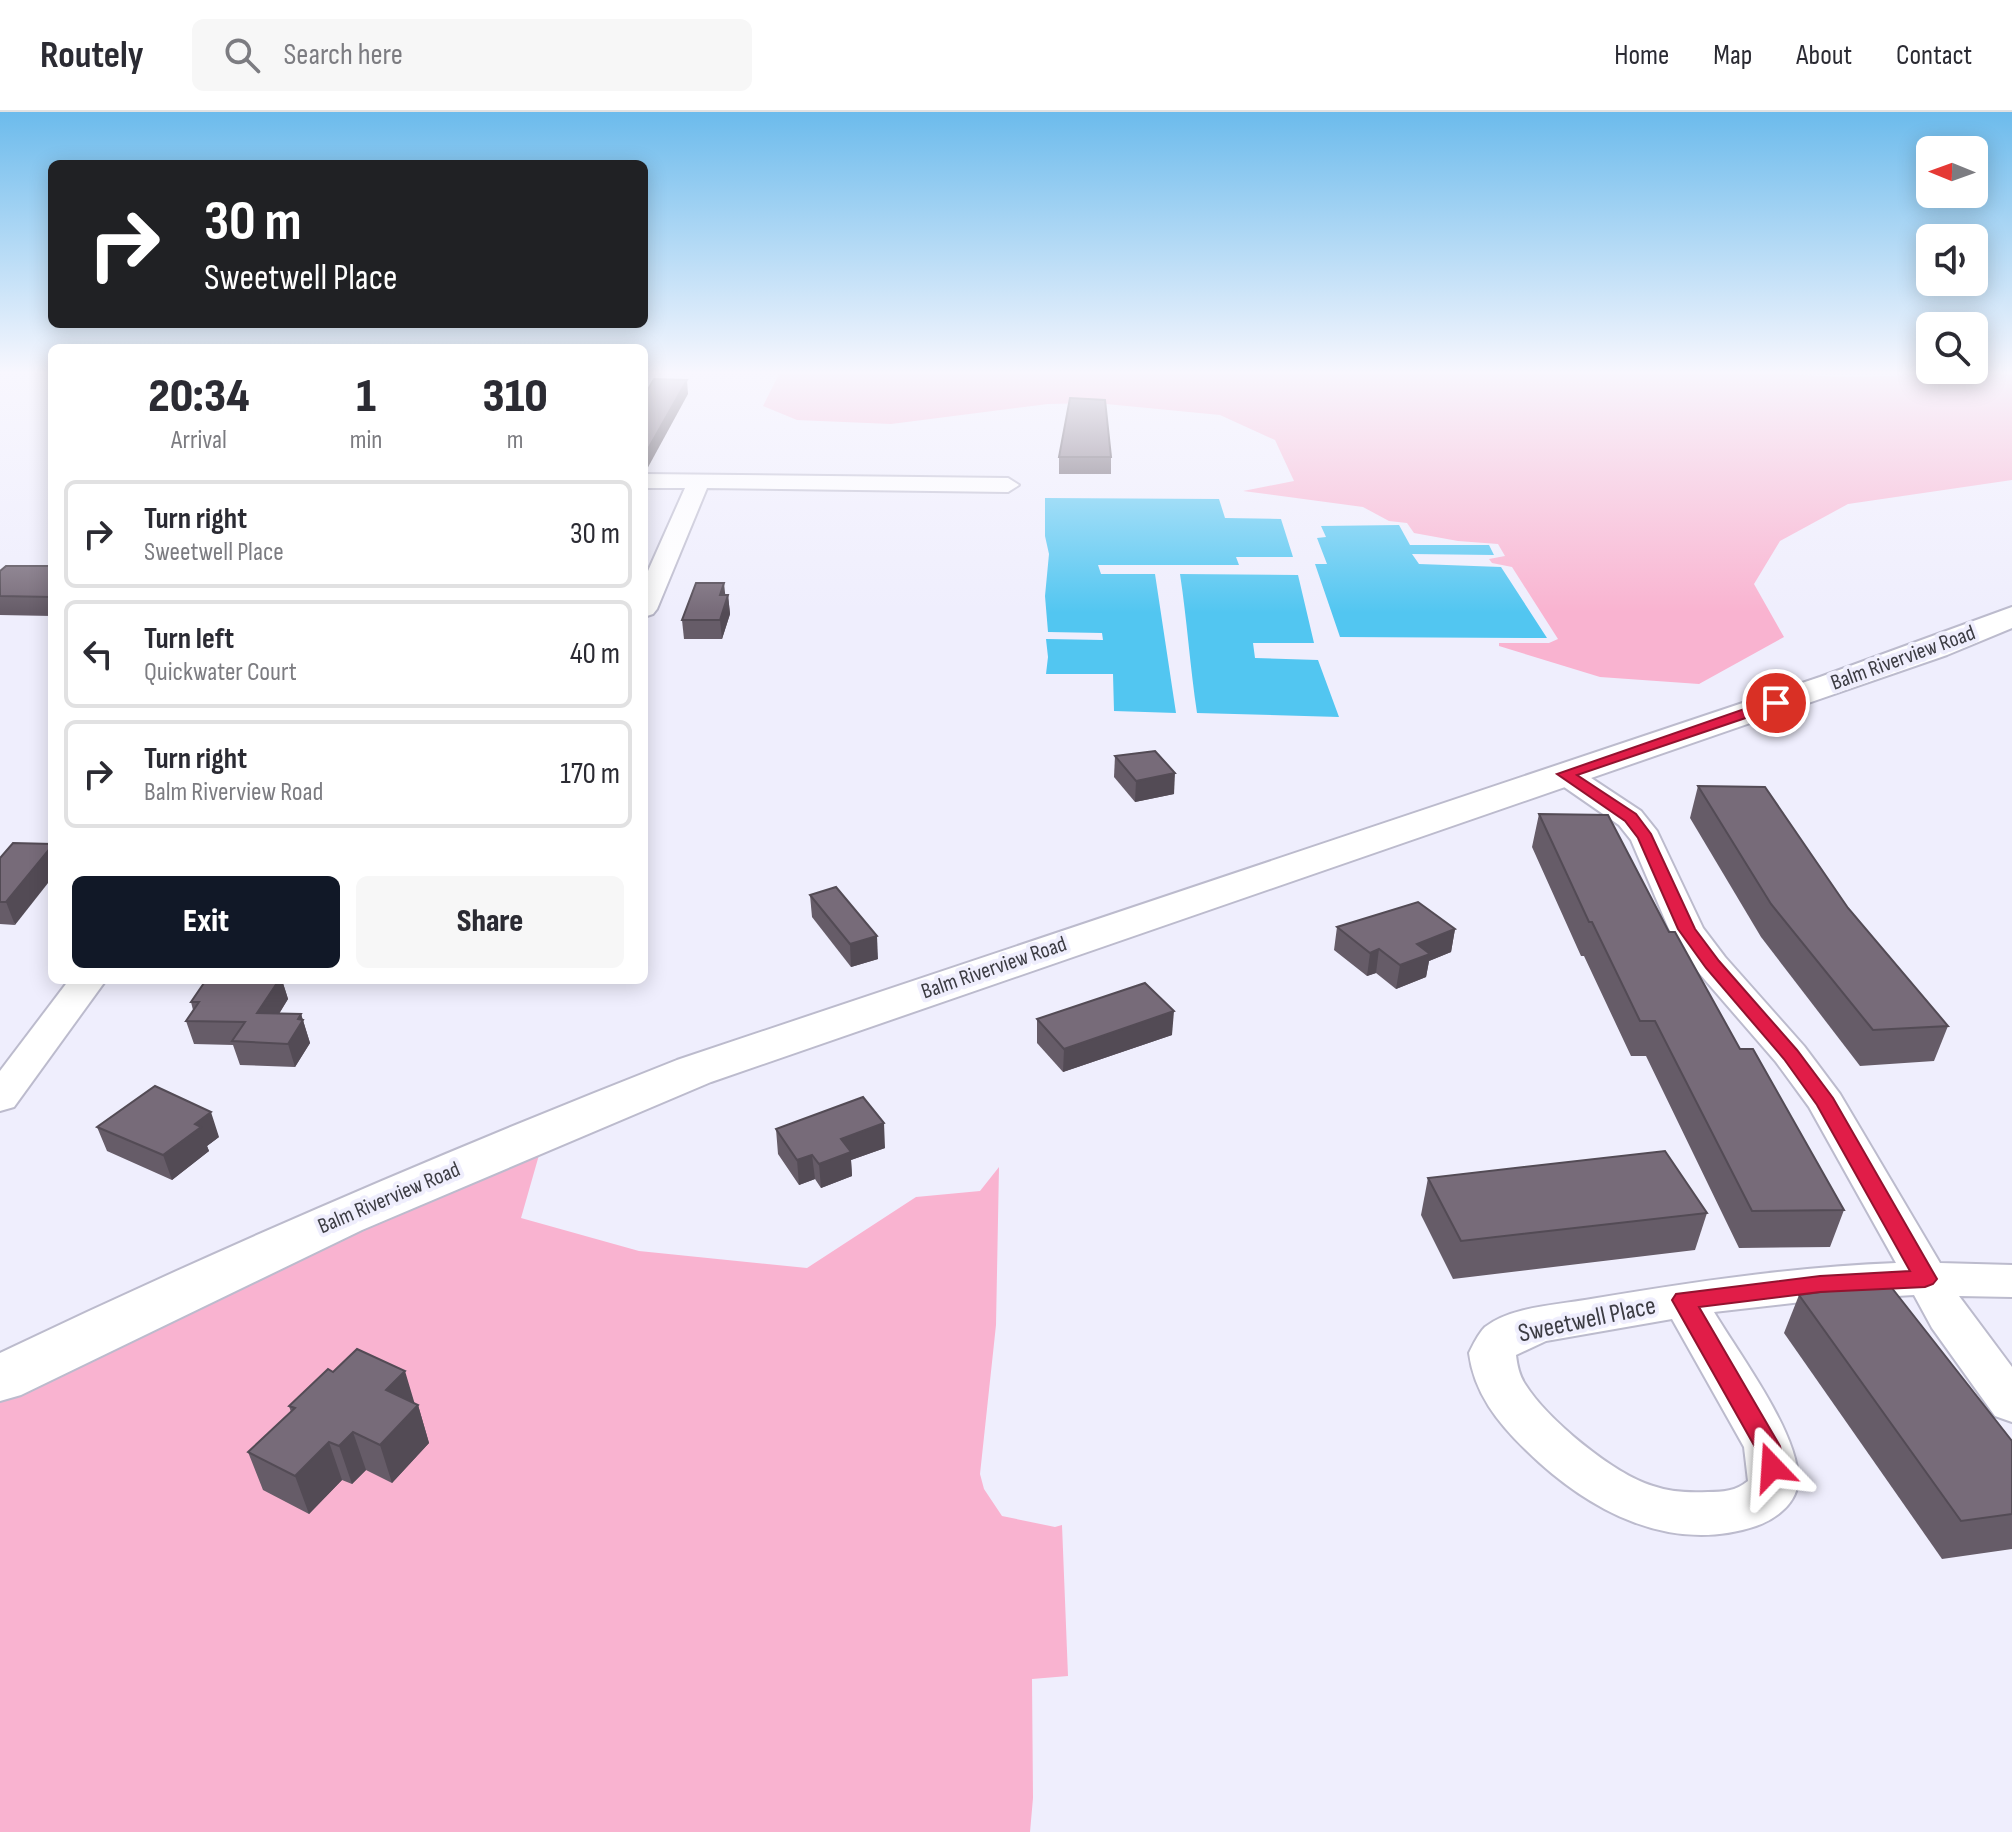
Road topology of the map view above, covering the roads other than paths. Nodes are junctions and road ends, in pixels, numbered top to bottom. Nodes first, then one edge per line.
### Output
1 (648, 481) edge
2 (699, 482) junction
3 (1008, 485) dead end
4 (648, 600) edge
5 (2012, 617) edge
6 (1565, 774) junction
7 (85, 984) edge
8 (0, 1098) edge
9 (1925, 1279) junction
10 (2012, 1281) edge
11 (1684, 1300) junction
12 (0, 1379) edge
13 (2012, 1403) edge

1 - 2 street
2 - 3 street
2 - 4 street
5 - 6 main road, Balm Riverview Road
6 - 9 street
6 - 12 main road, Balm Riverview Road
7 - 8 street
9 - 10 street, Sweetwell Place
9 - 11 street, Sweetwell Place
9 - 13 street
11 - 11 street, Sweetwell Place

